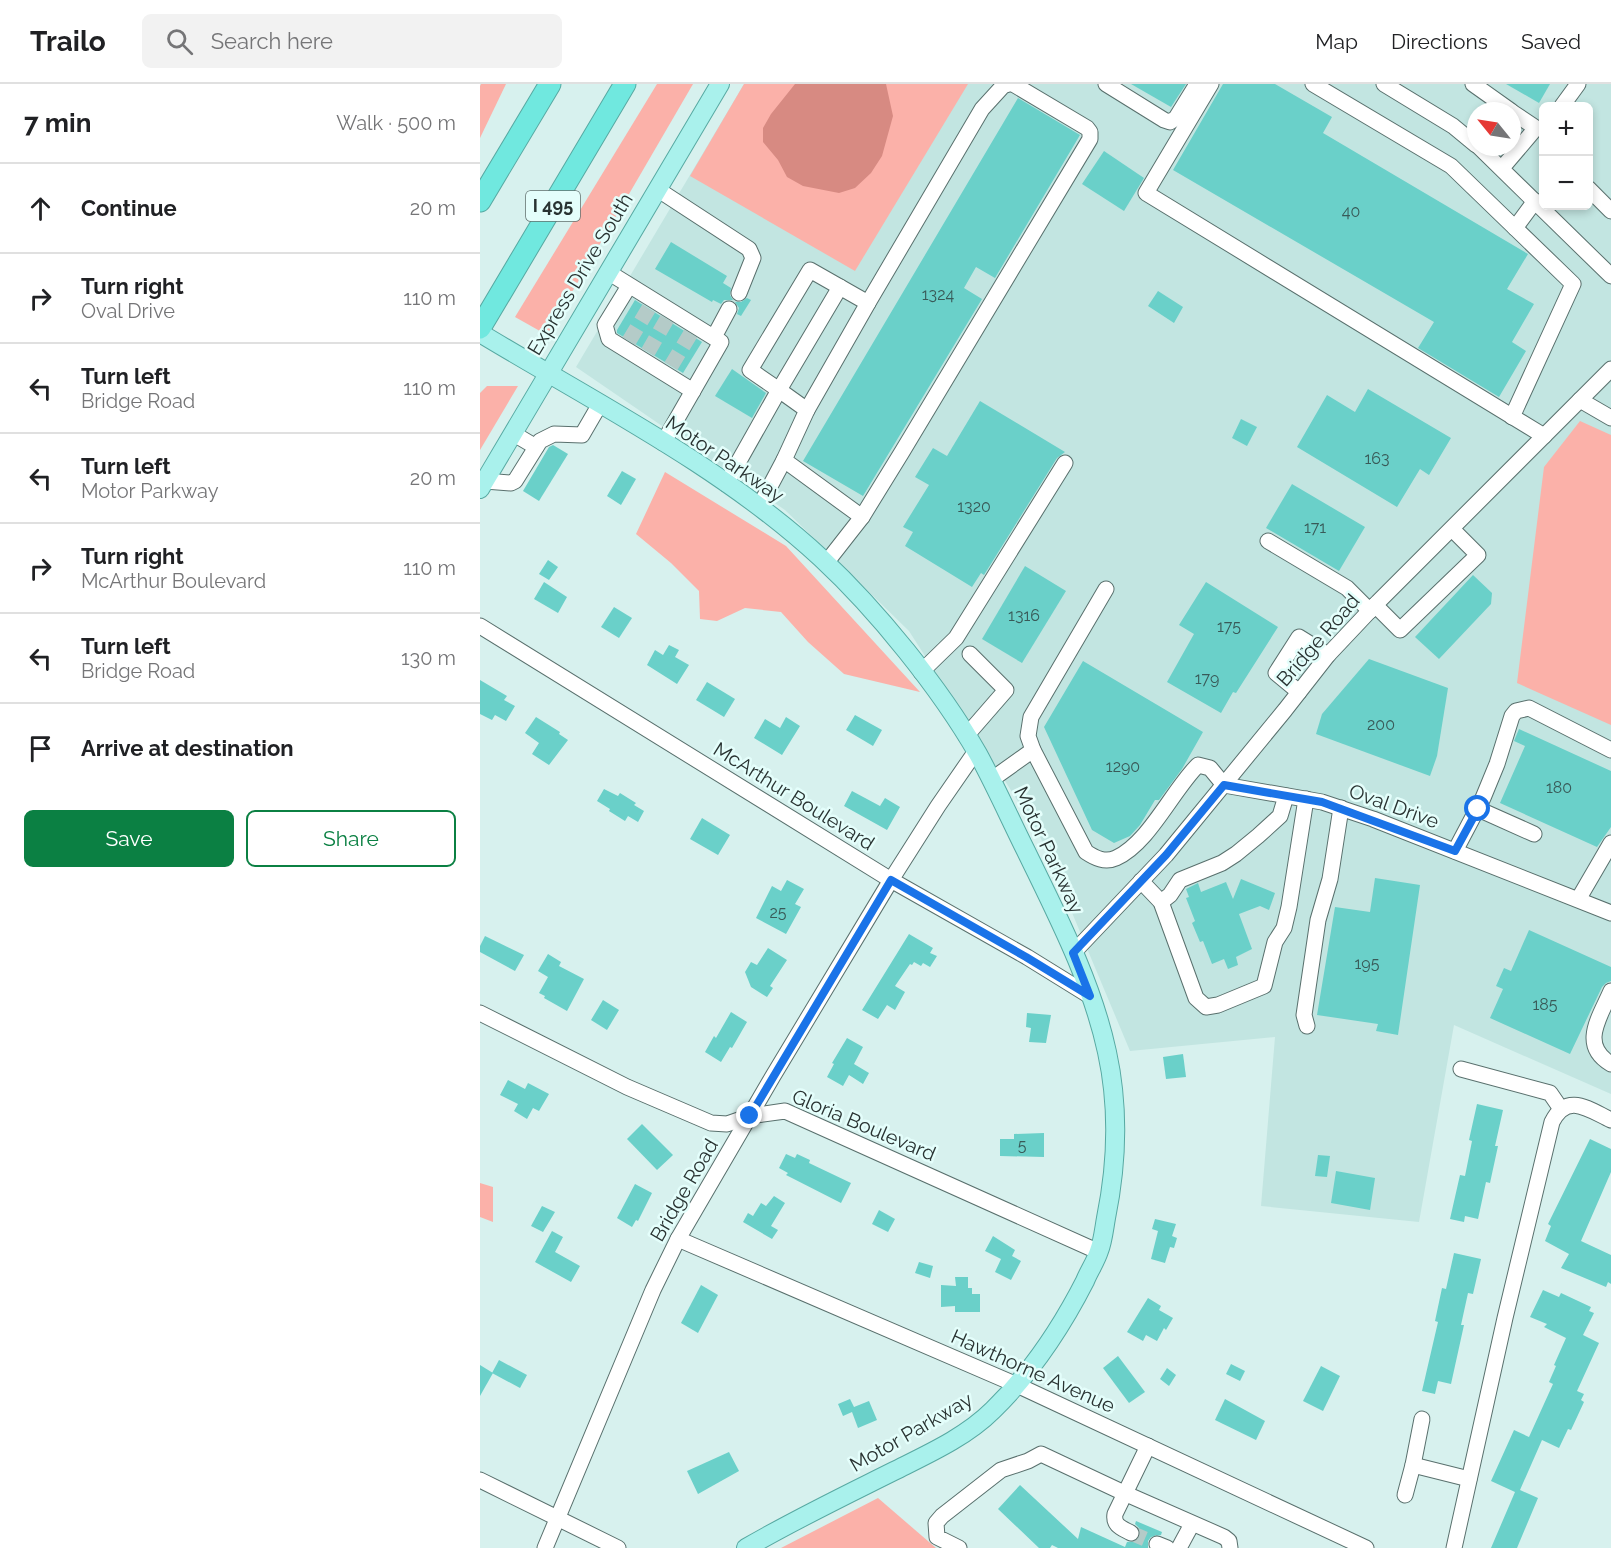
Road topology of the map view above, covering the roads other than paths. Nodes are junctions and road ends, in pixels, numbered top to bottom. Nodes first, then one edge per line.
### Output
1 (550, 84) edge
2 (625, 84) edge
3 (720, 84) edge
4 (1011, 84) edge
5 (1107, 84) edge
6 (1197, 84) edge
7 (1211, 84) edge
8 (1313, 84) edge
9 (1384, 84) edge
10 (1473, 84) edge
11 (1578, 84) edge
12 (1499, 102) edge
13 (1565, 102) edge
14 (1521, 116) edge
15 (1539, 124) edge
16 (1539, 126) edge
17 (1467, 138) edge
18 (1488, 156) edge
19 (1502, 168) junction
20 (657, 189) junction
21 (1593, 193) edge
22 (480, 201) edge
23 (1536, 201) junction
24 (1539, 202) edge
25 (1556, 210) edge
26 (1611, 211) edge
27 (1515, 228) junction
28 (608, 272) junction
29 (1611, 276) edge
30 (629, 286) junction
31 (840, 287) junction
32 (739, 293) dead end
33 (868, 303) junction
34 (729, 309) dead end
35 (480, 328) edge
36 (480, 333) edge
37 (714, 337) junction
38 (540, 369) junction
39 (1611, 369) edge
40 (779, 390) junction
41 (693, 391) junction
42 (1580, 400) junction
43 (600, 404) junction
44 (807, 410) junction
45 (1512, 417) junction
46 (1611, 418) edge
47 (514, 434) junction
48 (1544, 436) junction
49 (663, 443) junction
50 (536, 447) junction
51 (784, 460) junction
52 (1065, 463) dead end
53 (726, 484) junction
54 (482, 485) edge
55 (759, 507) junction
56 (861, 517) junction
57 (1452, 529) junction
58 (1268, 541) dead end
59 (826, 563) junction
60 (1106, 589) dead end
61 (1372, 608) junction
62 (480, 626) edge
63 (970, 654) dead end
64 (1328, 655) junction
65 (921, 672) junction
66 (1299, 692) junction
67 (971, 744) junction
68 (1032, 750) junction
69 (1611, 750) edge
70 (992, 780) junction
71 (1224, 785) junction
72 (1286, 796) junction
73 (1306, 799) junction
74 (1341, 808) junction
75 (1478, 809) junction
76 (1534, 834) dead end
77 (1611, 843) edge
78 (1455, 851) junction
79 (891, 880) junction
80 (1141, 881) junction
81 (1579, 898) junction
82 (1161, 902) junction
83 (1611, 913) edge
84 (1073, 953) junction
85 (1611, 991) edge
86 (1090, 996) junction
87 (480, 1013) edge
88 (1307, 1026) dead end
89 (1611, 1064) edge
90 (1461, 1069) dead end
91 (1561, 1109) junction
92 (750, 1116) junction
93 (1611, 1119) edge
94 (678, 1239) junction
95 (1099, 1252) junction
96 (1017, 1385) junction
97 (1422, 1419) dead end
98 (1148, 1446) junction
99 (1413, 1465) junction
100 (1469, 1479) junction
101 (480, 1480) edge
102 (1124, 1493) junction
103 (1405, 1495) dead end
104 (557, 1519) junction
105 (1192, 1524) junction
106 (1131, 1533) tunnel mouth
107 (545, 1548) edge
108 (618, 1548) edge
109 (746, 1548) edge
110 (959, 1548) edge
111 (1179, 1548) edge
112 (1230, 1548) edge
113 (1366, 1548) edge
114 (1454, 1548) edge

1 - 22 highway
2 - 35 highway, I 495
3 - 20 main road, Express Drive South
4 - 33 street
4 - 56 street
5 - 6 street
7 - 45 street
8 - 27 street
9 - 17 street
10 - 12 street
11 - 13 street
14 - 15 street
16 - 19 street
18 - 19 street
19 - 23 street
20 - 28 main road, Express Drive South
20 - 32 street
21 - 26 street
23 - 24 street
23 - 27 street
25 - 29 street
27 - 45 street
28 - 30 street
28 - 38 main road, Express Drive South
30 - 37 street
30 - 41 street
31 - 33 street
31 - 40 street
31 - 40 street
33 - 44 street
34 - 37 street
36 - 38 main road, Motor Parkway
37 - 41 street
38 - 43 main road, Motor Parkway
38 - 47 main road, Express Drive South
39 - 42 street, Bridge Road
40 - 44 street
40 - 53 street
41 - 49 street
42 - 46 street
42 - 48 street, Bridge Road
43 - 49 main road, Motor Parkway
43 - 50 street
44 - 51 street
45 - 48 street
47 - 50 street
47 - 54 main road, Express Drive South
48 - 57 street, Bridge Road
49 - 53 main road, Motor Parkway
50 - 54 street
51 - 55 street
51 - 56 street
52 - 65 street
53 - 55 main road, Motor Parkway
55 - 59 main road, Motor Parkway
56 - 59 street
57 - 61 street, Bridge Road
57 - 61 street
58 - 61 street
59 - 65 main road, Motor Parkway
60 - 68 street
61 - 64 street, Bridge Road
62 - 79 street, McArthur Boulevard
63 - 67 street, Bridge Road
64 - 66 street, Bridge Road
64 - 66 street
65 - 67 main road, Motor Parkway
66 - 71 street, Bridge Road
67 - 70 main road, Motor Parkway
67 - 79 street, Bridge Road
68 - 70 street
68 - 71 street
69 - 75 street
70 - 84 main road, Motor Parkway
71 - 72 street, Oval Drive
71 - 80 street, Bridge Road
72 - 73 street, Oval Drive
72 - 82 street
73 - 74 street, Oval Drive
73 - 82 street
74 - 78 street, Oval Drive
74 - 88 street
75 - 76 street
75 - 78 street
77 - 81 street
78 - 81 street, Oval Drive
79 - 86 street, McArthur Boulevard
79 - 92 street, Bridge Road
80 - 82 street
80 - 84 street, Bridge Road
81 - 83 street, Oval Drive
84 - 86 main road, Motor Parkway
85 - 89 street
86 - 95 main road, Motor Parkway
87 - 92 street, Gloria Boulevard
90 - 91 street
91 - 93 street
91 - 100 street
92 - 94 street, Bridge Road
92 - 95 street, Gloria Boulevard
94 - 96 street, Hawthorne Avenue
94 - 104 street, Bridge Road
95 - 96 main road, Motor Parkway
96 - 98 street, Hawthorne Avenue
96 - 109 main road, Motor Parkway
97 - 99 street
98 - 102 street
98 - 113 street, Hawthorne Avenue
99 - 100 street
99 - 103 street
100 - 114 street
101 - 104 street
102 - 105 street
102 - 106 street
102 - 110 street
104 - 107 street, Bridge Road
104 - 108 street
105 - 111 street
105 - 112 street

